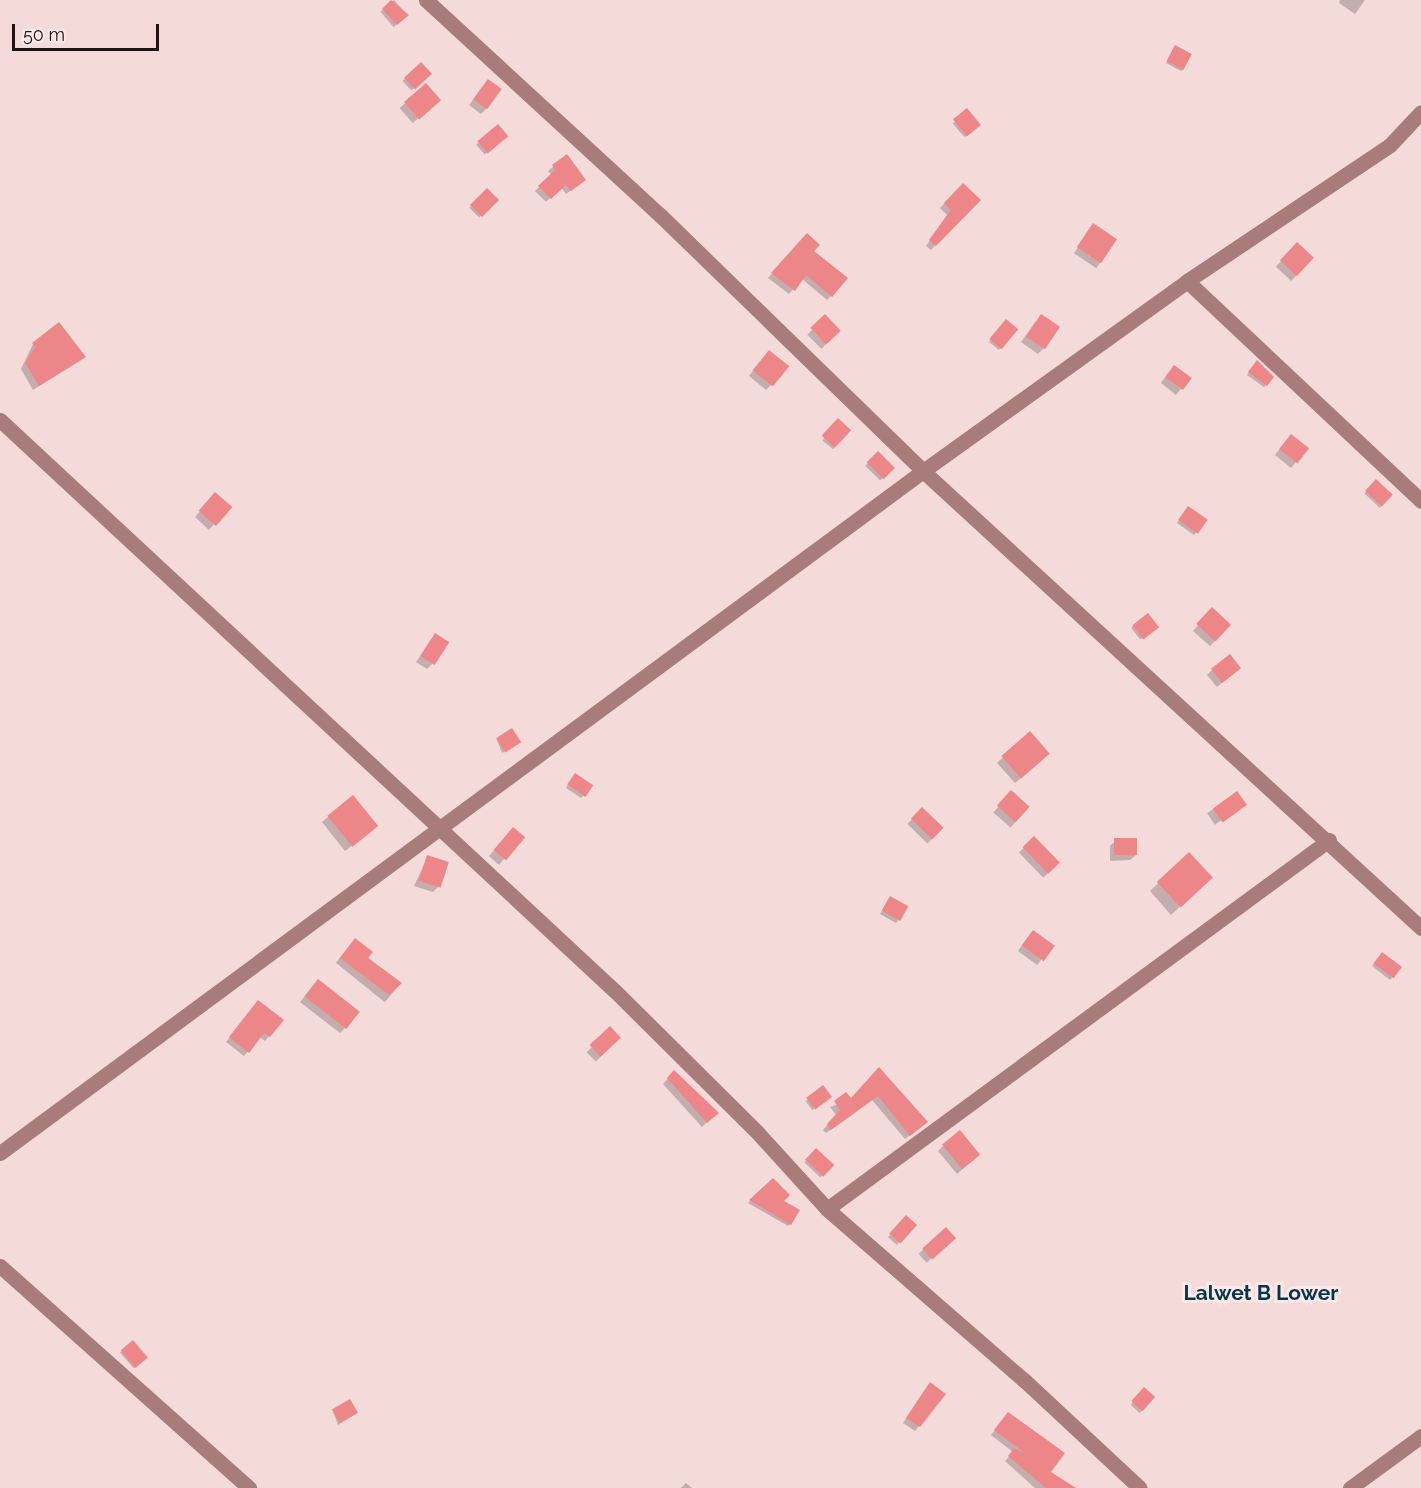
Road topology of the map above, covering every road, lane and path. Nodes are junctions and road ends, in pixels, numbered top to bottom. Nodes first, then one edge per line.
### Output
1 (426, 0) edge
2 (1421, 112) edge
3 (1187, 281) junction
4 (0, 420) edge
5 (923, 471) junction
6 (1421, 501) edge
7 (438, 830) junction
8 (1329, 840) junction
9 (1421, 928) edge
10 (0, 1153) edge
11 (827, 1209) junction
12 (0, 1266) edge
13 (1421, 1436) edge
14 (249, 1488) edge
15 (1140, 1488) edge
16 (1350, 1488) edge

1 - 5 street
2 - 3 street
3 - 5 street
3 - 6 street
4 - 7 street
5 - 7 street
5 - 8 street
7 - 10 street
7 - 11 street
8 - 9 street
8 - 11 street
11 - 15 street
12 - 14 street
13 - 16 street

